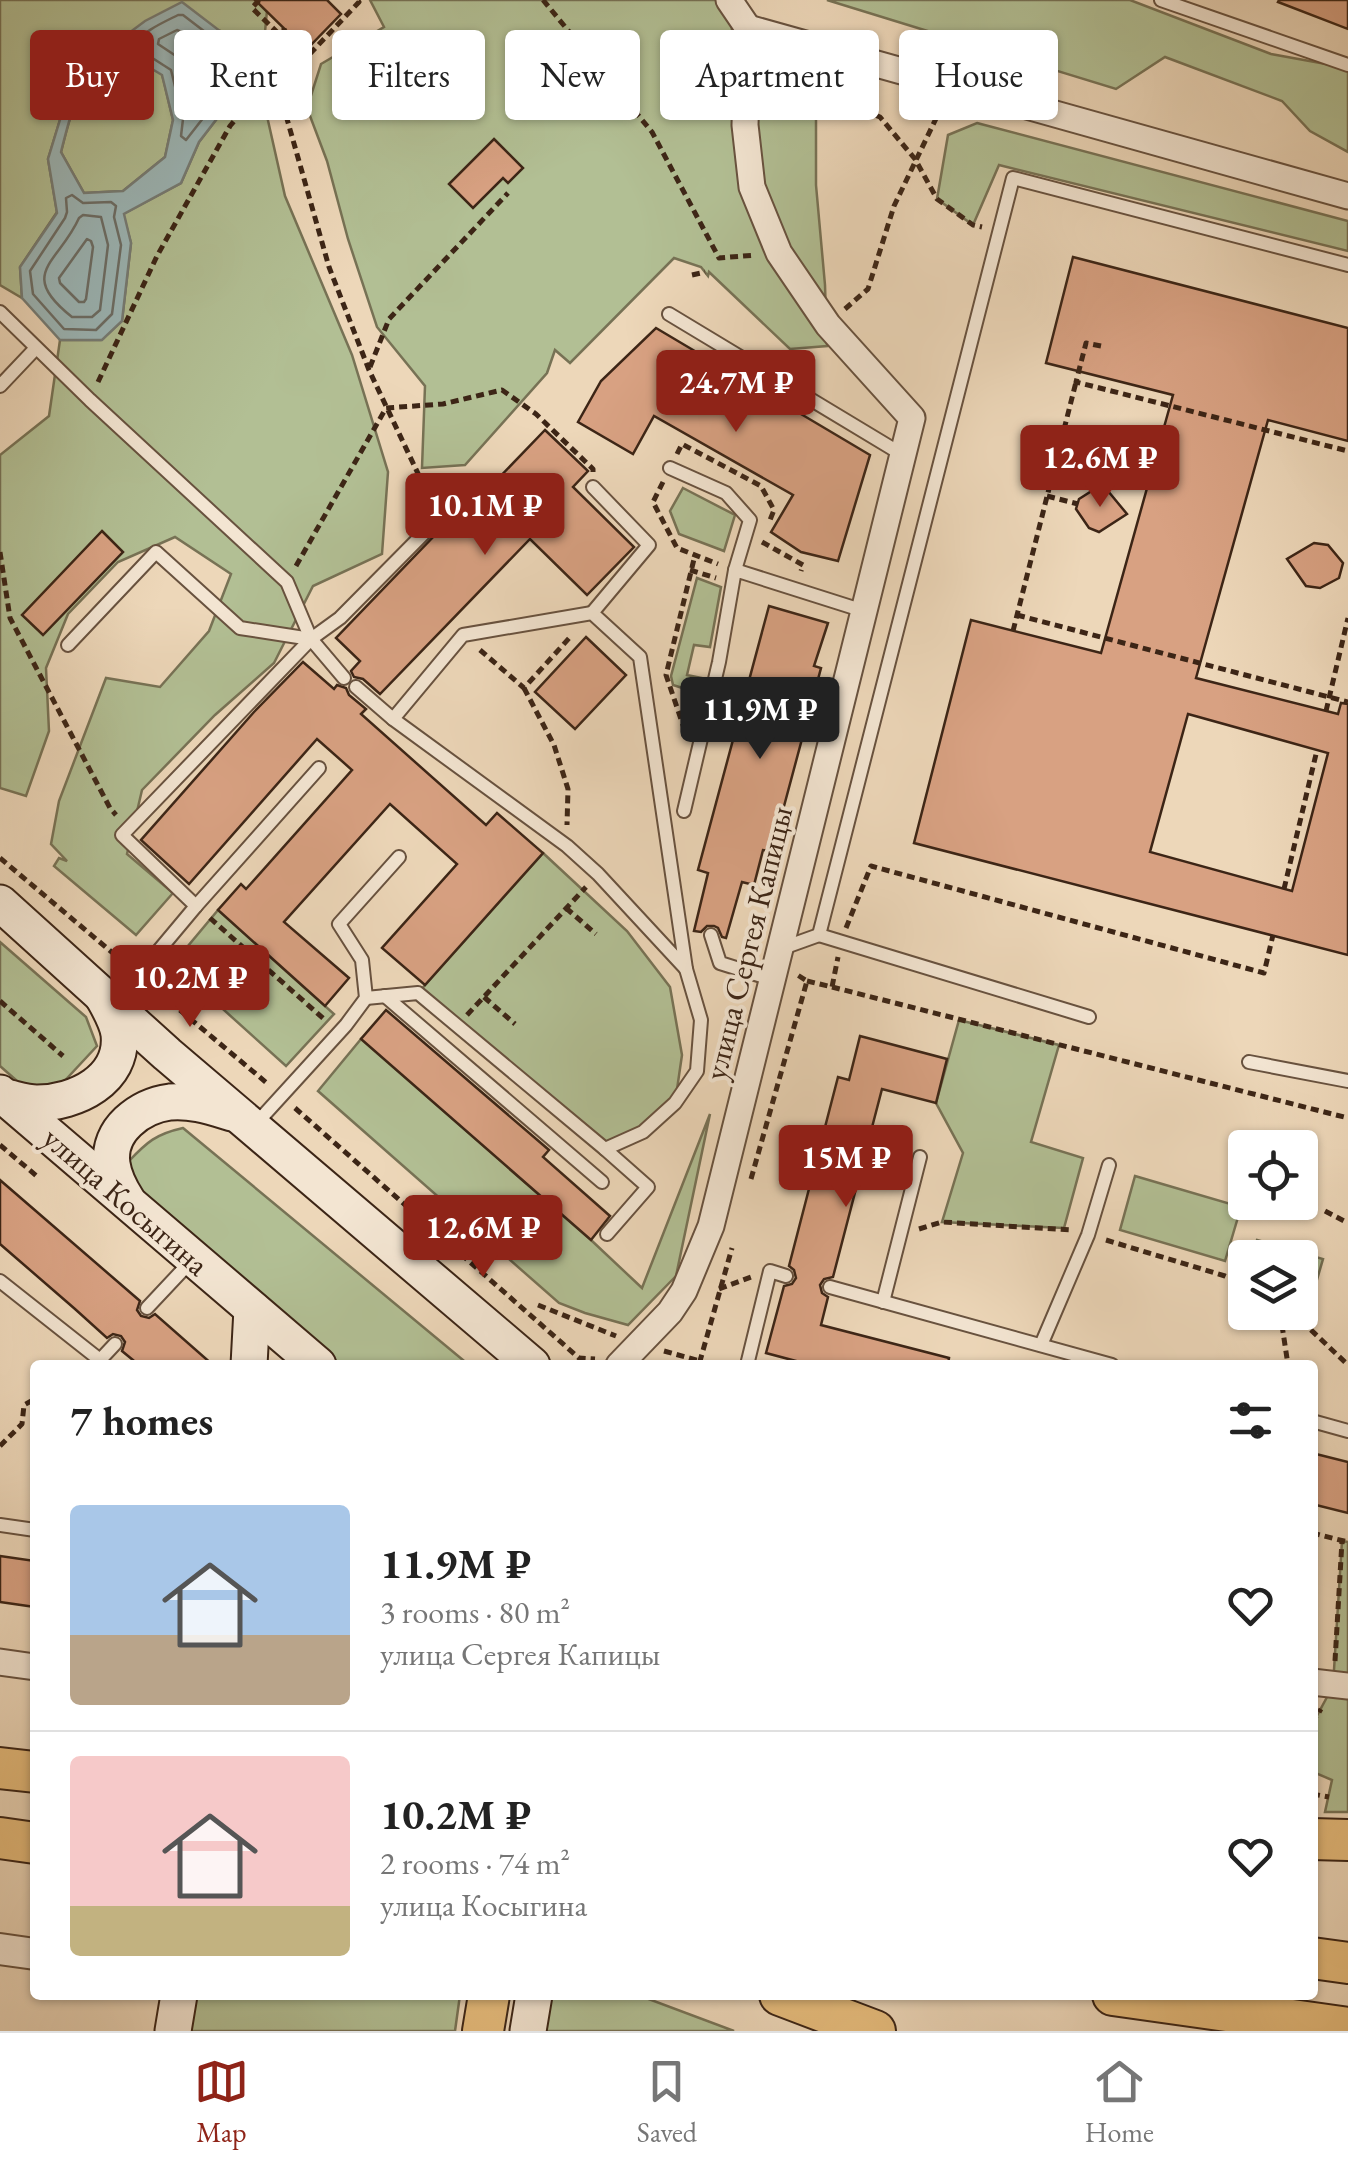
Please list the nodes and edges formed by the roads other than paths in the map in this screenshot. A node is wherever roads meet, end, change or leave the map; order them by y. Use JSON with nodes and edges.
{"nodes":[{"id":1,"x":730,"y":0,"type":"edge"},
{"id":2,"x":1162,"y":0,"type":"edge"},
{"id":3,"x":748,"y":28,"type":"junction"},
{"id":4,"x":1348,"y":65,"type":"edge"},
{"id":5,"x":1348,"y":196,"type":"edge"},
{"id":6,"x":1348,"y":265,"type":"edge"},
{"id":7,"x":0,"y":312,"type":"edge"},
{"id":8,"x":669,"y":314,"type":"dead end"},
{"id":9,"x":36,"y":348,"type":"junction"},
{"id":10,"x":0,"y":386,"type":"edge"},
{"id":11,"x":902,"y":455,"type":"junction"},
{"id":12,"x":670,"y":468,"type":"road end"},
{"id":13,"x":594,"y":487,"type":"road end"},
{"id":14,"x":439,"y":518,"type":"road end"},
{"id":15,"x":733,"y":576,"type":"junction"},
{"id":16,"x":864,"y":611,"type":"junction"},
{"id":17,"x":592,"y":613,"type":"junction"},
{"id":18,"x":311,"y":639,"type":"junction"},
{"id":19,"x":68,"y":645,"type":"dead end"},
{"id":20,"x":393,"y":720,"type":"junction"},
{"id":21,"x":319,"y":768,"type":"dead end"},
{"id":22,"x":684,"y":811,"type":"dead end"},
{"id":23,"x":399,"y":857,"type":"dead end"},
{"id":24,"x":0,"y":903,"type":"edge"},
{"id":25,"x":196,"y":906,"type":"junction"},
{"id":26,"x":711,"y":935,"type":"dead end"},
{"id":27,"x":818,"y":935,"type":"junction"},
{"id":28,"x":780,"y":949,"type":"junction"},
{"id":29,"x":686,"y":969,"type":"junction"},
{"id":30,"x":771,"y":979,"type":"junction"},
{"id":31,"x":385,"y":996,"type":"junction"},
{"id":32,"x":366,"y":998,"type":"junction"},
{"id":33,"x":108,"y":999,"type":"junction"},
{"id":34,"x":1089,"y":1017,"type":"dead end"},
{"id":35,"x":1249,"y":1062,"type":"dead end"},
{"id":36,"x":1348,"y":1081,"type":"edge"},
{"id":37,"x":3,"y":1095,"type":"edge"},
{"id":38,"x":245,"y":1121,"type":"junction"},
{"id":39,"x":605,"y":1149,"type":"junction"},
{"id":40,"x":920,"y":1157,"type":"dead end"},
{"id":41,"x":1109,"y":1165,"type":"dead end"},
{"id":42,"x":602,"y":1182,"type":"dead end"},
{"id":43,"x":130,"y":1206,"type":"junction"},
{"id":44,"x":607,"y":1234,"type":"dead end"},
{"id":45,"x":193,"y":1259,"type":"junction"},
{"id":46,"x":786,"y":1276,"type":"dead end"},
{"id":47,"x":0,"y":1281,"type":"edge"},
{"id":48,"x":830,"y":1287,"type":"dead end"},
{"id":49,"x":884,"y":1302,"type":"junction"},
{"id":50,"x":148,"y":1308,"type":"dead end"},
{"id":51,"x":252,"y":1308,"type":"junction"},
{"id":52,"x":115,"y":1344,"type":"dead end"},
{"id":53,"x":1041,"y":1346,"type":"junction"},
{"id":54,"x":97,"y":1360,"type":"edge"},
{"id":55,"x":103,"y":1360,"type":"edge"},
{"id":56,"x":249,"y":1360,"type":"edge"},
{"id":57,"x":312,"y":1360,"type":"edge"},
{"id":58,"x":526,"y":1360,"type":"edge"},
{"id":59,"x":613,"y":1360,"type":"edge"},
{"id":60,"x":748,"y":1360,"type":"edge"},
{"id":61,"x":1093,"y":1360,"type":"edge"},
{"id":62,"x":1318,"y":1422,"type":"edge"},
{"id":63,"x":1348,"y":1430,"type":"edge"},
{"id":64,"x":0,"y":1526,"type":"edge"},
{"id":65,"x":30,"y":1529,"type":"edge"},
{"id":66,"x":0,"y":1662,"type":"edge"},
{"id":67,"x":30,"y":1666,"type":"edge"},
{"id":68,"x":0,"y":1768,"type":"edge"},
{"id":69,"x":30,"y":1771,"type":"edge"},
{"id":70,"x":1348,"y":1837,"type":"edge"},
{"id":71,"x":0,"y":1838,"type":"edge"},
{"id":72,"x":1318,"y":1838,"type":"edge"},
{"id":73,"x":30,"y":1842,"type":"edge"},
{"id":74,"x":0,"y":1949,"type":"edge"},
{"id":75,"x":30,"y":1953,"type":"edge"},
{"id":76,"x":1318,"y":1959,"type":"edge"},
{"id":77,"x":1348,"y":1963,"type":"edge"},
{"id":78,"x":178,"y":2000,"type":"edge"},
{"id":79,"x":488,"y":2000,"type":"edge"},
{"id":80,"x":533,"y":2000,"type":"edge"},
{"id":81,"x":792,"y":2000,"type":"edge"},
{"id":82,"x":1149,"y":2000,"type":"edge"},
{"id":83,"x":1348,"y":2028,"type":"edge"},
{"id":84,"x":174,"y":2031,"type":"edge"},
{"id":85,"x":483,"y":2031,"type":"edge"},
{"id":86,"x":528,"y":2031,"type":"edge"},
{"id":87,"x":875,"y":2031,"type":"edge"}],
"edges":[{"from":1,"to":3,"type":"street"},
{"from":2,"to":4,"type":"lane"},
{"from":3,"to":5,"type":"street"},
{"from":3,"to":11,"type":"street","name":"улица Сергея Капицы"},
{"from":6,"to":27,"type":"lane"},
{"from":7,"to":9,"type":"lane"},
{"from":8,"to":11,"type":"lane"},
{"from":9,"to":10,"type":"lane"},
{"from":9,"to":18,"type":"lane"},
{"from":11,"to":16,"type":"street","name":"улица Сергея Капицы"},
{"from":12,"to":15,"type":"lane"},
{"from":13,"to":17,"type":"lane"},
{"from":14,"to":18,"type":"lane"},
{"from":15,"to":16,"type":"lane"},
{"from":15,"to":22,"type":"lane"},
{"from":16,"to":28,"type":"street","name":"улица Сергея Капицы"},
{"from":17,"to":20,"type":"lane"},
{"from":17,"to":29,"type":"lane"},
{"from":18,"to":19,"type":"lane"},
{"from":18,"to":20,"type":"lane"},
{"from":18,"to":25,"type":"lane"},
{"from":20,"to":29,"type":"lane"},
{"from":21,"to":25,"type":"lane"},
{"from":23,"to":32,"type":"lane"},
{"from":24,"to":33,"type":"main road"},
{"from":25,"to":33,"type":"lane"},
{"from":26,"to":30,"type":"lane"},
{"from":27,"to":28,"type":"lane"},
{"from":27,"to":34,"type":"lane"},
{"from":28,"to":30,"type":"street","name":"улица Сергея Капицы"},
{"from":29,"to":39,"type":"lane"},
{"from":30,"to":59,"type":"street","name":"улица Сергея Капицы"},
{"from":31,"to":32,"type":"lane"},
{"from":31,"to":39,"type":"lane"},
{"from":31,"to":42,"type":"lane"},
{"from":32,"to":38,"type":"lane"},
{"from":33,"to":37,"type":"main road"},
{"from":33,"to":38,"type":"main road"},
{"from":35,"to":36,"type":"lane"},
{"from":37,"to":43,"type":"main road","name":"улица Косыгина"},
{"from":38,"to":43,"type":"main road"},
{"from":38,"to":58,"type":"main road"},
{"from":39,"to":44,"type":"lane"},
{"from":40,"to":49,"type":"lane"},
{"from":41,"to":53,"type":"lane"},
{"from":43,"to":45,"type":"main road","name":"улица Косыгина"},
{"from":45,"to":50,"type":"lane"},
{"from":45,"to":51,"type":"main road","name":"улица Косыгина"},
{"from":46,"to":60,"type":"lane"},
{"from":47,"to":54,"type":"lane"},
{"from":48,"to":49,"type":"lane"},
{"from":49,"to":53,"type":"lane"},
{"from":51,"to":56,"type":"main road"},
{"from":51,"to":57,"type":"main road","name":"улица Косыгина"},
{"from":52,"to":55,"type":"lane"},
{"from":53,"to":61,"type":"lane"},
{"from":62,"to":63,"type":"lane"},
{"from":64,"to":65,"type":"lane"},
{"from":66,"to":67,"type":"street"},
{"from":68,"to":69,"type":"main road"},
{"from":70,"to":72,"type":"main road"},
{"from":71,"to":73,"type":"main road"},
{"from":74,"to":75,"type":"street"},
{"from":76,"to":77,"type":"main road"},
{"from":78,"to":84,"type":"main road"},
{"from":79,"to":85,"type":"main road"},
{"from":80,"to":86,"type":"main road"},
{"from":81,"to":87,"type":"main road"},
{"from":82,"to":83,"type":"main road"}]}
